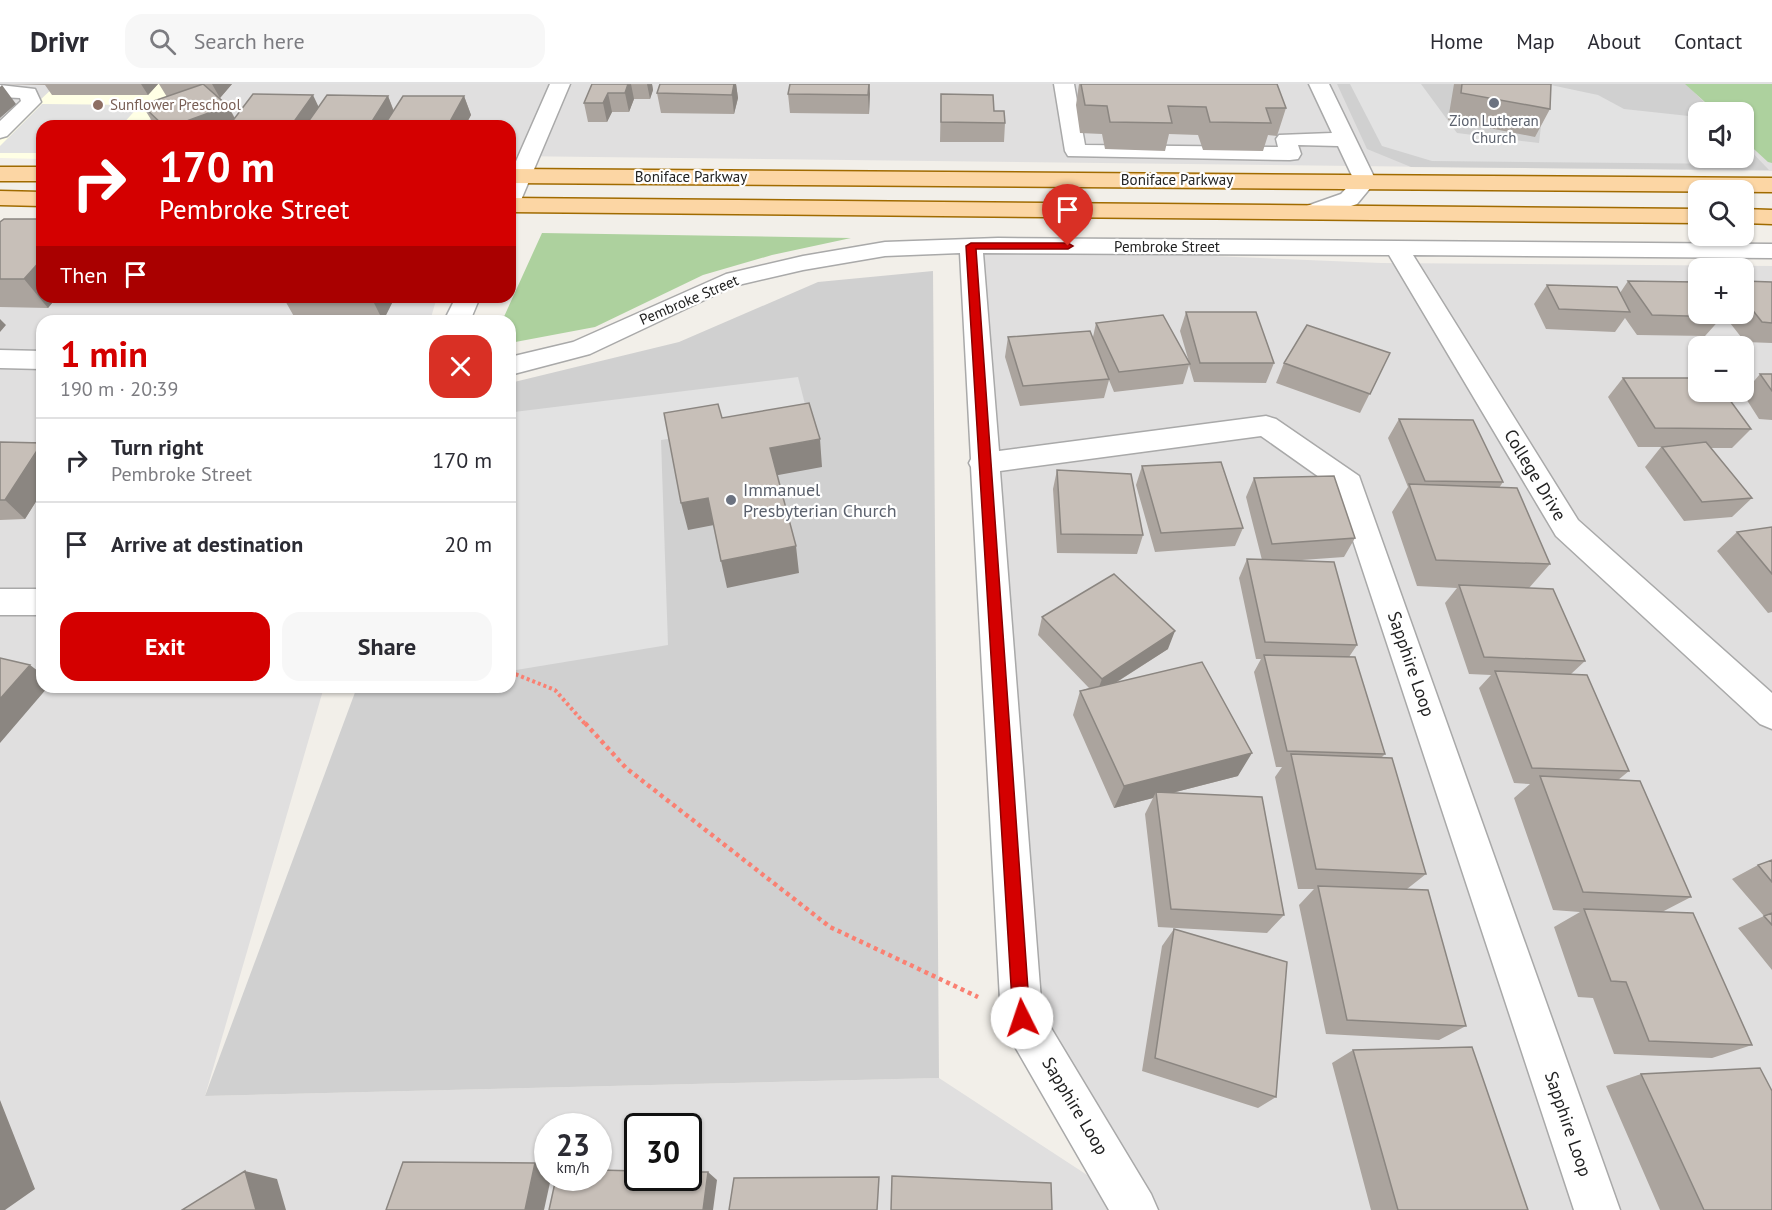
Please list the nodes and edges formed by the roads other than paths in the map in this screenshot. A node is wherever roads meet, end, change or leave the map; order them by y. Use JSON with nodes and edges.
{"nodes":[{"id":1,"x":560,"y":84,"type":"edge"},
{"id":2,"x":1065,"y":84,"type":"edge"},
{"id":3,"x":1319,"y":84,"type":"edge"},
{"id":4,"x":0,"y":92,"type":"edge"},
{"id":5,"x":0,"y":132,"type":"edge"},
{"id":6,"x":1345,"y":140,"type":"junction"},
{"id":7,"x":0,"y":174,"type":"edge"},
{"id":8,"x":36,"y":174,"type":"edge"},
{"id":9,"x":516,"y":174,"type":"edge"},
{"id":10,"x":516,"y":176,"type":"edge"},
{"id":11,"x":1365,"y":181,"type":"junction"},
{"id":12,"x":1772,"y":185,"type":"edge"},
{"id":13,"x":0,"y":198,"type":"edge"},
{"id":14,"x":36,"y":199,"type":"edge"},
{"id":15,"x":516,"y":205,"type":"edge"},
{"id":16,"x":1312,"y":212,"type":"junction"},
{"id":17,"x":1688,"y":216,"type":"edge"},
{"id":18,"x":1754,"y":216,"type":"edge"},
{"id":19,"x":1772,"y":217,"type":"edge"},
{"id":20,"x":971,"y":246,"type":"junction"},
{"id":21,"x":1397,"y":248,"type":"junction"},
{"id":22,"x":1772,"y":251,"type":"edge"},
{"id":23,"x":0,"y":359,"type":"edge"},
{"id":24,"x":36,"y":360,"type":"edge"},
{"id":25,"x":516,"y":364,"type":"edge"},
{"id":26,"x":983,"y":462,"type":"junction"},
{"id":27,"x":0,"y":602,"type":"edge"},
{"id":28,"x":36,"y":602,"type":"edge"},
{"id":29,"x":1772,"y":714,"type":"edge"},
{"id":30,"x":1135,"y":1210,"type":"edge"},
{"id":31,"x":1597,"y":1210,"type":"edge"}],
"edges":[{"from":1,"to":9,"type":"street"},
{"from":2,"to":6,"type":"street"},
{"from":3,"to":6,"type":"street"},
{"from":4,"to":5,"type":"street"},
{"from":6,"to":11,"type":"street"},
{"from":7,"to":8,"type":"main road"},
{"from":10,"to":11,"type":"main road","name":"Boniface Parkway"},
{"from":11,"to":12,"type":"main road","name":"Boniface Parkway"},
{"from":11,"to":16,"type":"street"},
{"from":13,"to":14,"type":"main road"},
{"from":15,"to":16,"type":"main road","name":"Boniface Parkway"},
{"from":16,"to":17,"type":"main road","name":"Boniface Parkway"},
{"from":18,"to":19,"type":"main road"},
{"from":20,"to":21,"type":"street","name":"Pembroke Street"},
{"from":20,"to":25,"type":"street","name":"Pembroke Street"},
{"from":20,"to":26,"type":"street","name":"Sapphire Loop"},
{"from":21,"to":22,"type":"street","name":"Pembroke Street"},
{"from":21,"to":29,"type":"street","name":"College Drive"},
{"from":23,"to":24,"type":"street"},
{"from":26,"to":30,"type":"street","name":"Sapphire Loop"},
{"from":26,"to":31,"type":"street","name":"Sapphire Loop"},
{"from":27,"to":28,"type":"street"}]}
